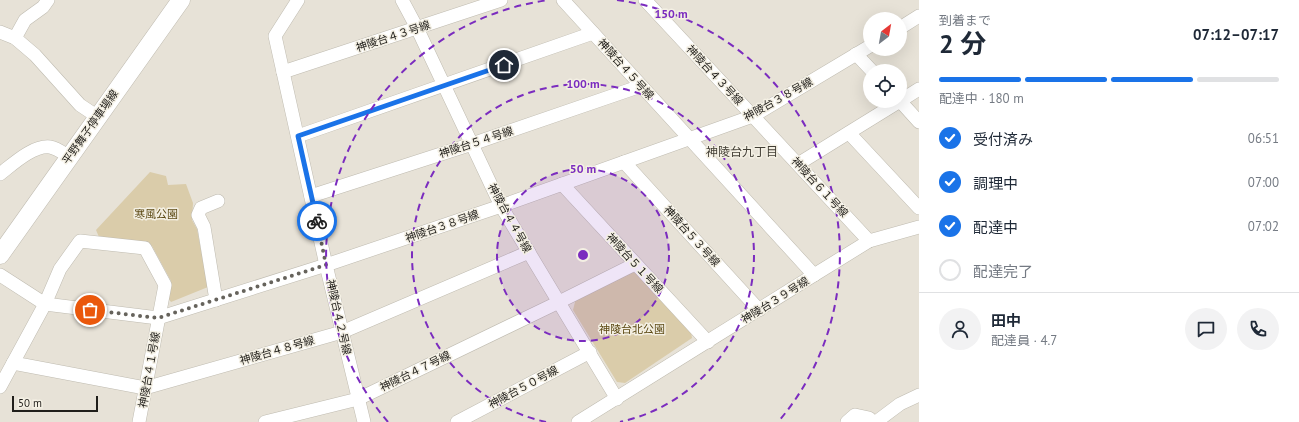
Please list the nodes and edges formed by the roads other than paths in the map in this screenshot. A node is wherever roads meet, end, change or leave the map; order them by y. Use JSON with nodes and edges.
{"nodes":[{"id":1,"x":48,"y":0,"type":"edge"},
{"id":2,"x":169,"y":0,"type":"edge"},
{"id":3,"x":181,"y":0,"type":"edge"},
{"id":4,"x":298,"y":0,"type":"edge"},
{"id":5,"x":402,"y":0,"type":"edge"},
{"id":6,"x":501,"y":0,"type":"edge"},
{"id":7,"x":563,"y":0,"type":"edge"},
{"id":8,"x":644,"y":0,"type":"edge"},
{"id":9,"x":483,"y":3,"type":"edge"},
{"id":10,"x":919,"y":16,"type":"edge"},
{"id":11,"x":907,"y":24,"type":"edge"},
{"id":12,"x":417,"y":28,"type":"junction"},
{"id":13,"x":0,"y":32,"type":"edge"},
{"id":14,"x":593,"y":33,"type":"junction"},
{"id":15,"x":15,"y":38,"type":"junction"},
{"id":16,"x":863,"y":50,"type":"edge"},
{"id":17,"x":856,"y":54,"type":"junction"},
{"id":18,"x":865,"y":64,"type":"edge"},
{"id":19,"x":283,"y":72,"type":"junction"},
{"id":20,"x":444,"y":86,"type":"junction"},
{"id":21,"x":641,"y":86,"type":"junction"},
{"id":22,"x":919,"y":89,"type":"edge"},
{"id":23,"x":907,"y":97,"type":"edge"},
{"id":24,"x":889,"y":108,"type":"edge"},
{"id":25,"x":906,"y":108,"type":"edge"},
{"id":26,"x":93,"y":114,"type":"junction"},
{"id":27,"x":753,"y":116,"type":"junction"},
{"id":28,"x":919,"y":122,"type":"edge"},
{"id":29,"x":848,"y":133,"type":"junction"},
{"id":30,"x":298,"y":136,"type":"junction"},
{"id":31,"x":689,"y":139,"type":"junction"},
{"id":32,"x":472,"y":144,"type":"junction"},
{"id":33,"x":64,"y":154,"type":"junction"},
{"id":34,"x":624,"y":162,"type":"junction"},
{"id":35,"x":798,"y":164,"type":"junction"},
{"id":36,"x":0,"y":174,"type":"edge"},
{"id":37,"x":562,"y":184,"type":"junction"},
{"id":38,"x":311,"y":196,"type":"junction"},
{"id":39,"x":218,"y":200,"type":"dead end"},
{"id":40,"x":501,"y":206,"type":"junction"},
{"id":41,"x":919,"y":208,"type":"edge"},
{"id":42,"x":919,"y":227,"type":"edge"},
{"id":43,"x":0,"y":234,"type":"edge"},
{"id":44,"x":870,"y":241,"type":"junction"},
{"id":45,"x":529,"y":252,"type":"junction"},
{"id":46,"x":0,"y":254,"type":"edge"},
{"id":47,"x":635,"y":264,"type":"junction"},
{"id":48,"x":326,"y":265,"type":"junction"},
{"id":49,"x":0,"y":275,"type":"edge"},
{"id":50,"x":814,"y":275,"type":"junction"},
{"id":51,"x":216,"y":300,"type":"junction"},
{"id":52,"x":559,"y":302,"type":"junction"},
{"id":53,"x":45,"y":304,"type":"junction"},
{"id":54,"x":759,"y":310,"type":"junction"},
{"id":55,"x":158,"y":318,"type":"junction"},
{"id":56,"x":342,"y":332,"type":"junction"},
{"id":57,"x":708,"y":342,"type":"junction"},
{"id":58,"x":590,"y":352,"type":"junction"},
{"id":59,"x":13,"y":363,"type":"junction"},
{"id":60,"x":0,"y":387,"type":"edge"},
{"id":61,"x":145,"y":388,"type":"junction"},
{"id":62,"x":919,"y":395,"type":"edge"},
{"id":63,"x":358,"y":398,"type":"junction"},
{"id":64,"x":617,"y":399,"type":"junction"},
{"id":65,"x":139,"y":422,"type":"edge"},
{"id":66,"x":265,"y":422,"type":"edge"},
{"id":67,"x":364,"y":422,"type":"edge"},
{"id":68,"x":457,"y":422,"type":"edge"},
{"id":69,"x":578,"y":422,"type":"edge"},
{"id":70,"x":847,"y":422,"type":"edge"},
{"id":71,"x":873,"y":422,"type":"edge"},
{"id":72,"x":876,"y":422,"type":"edge"}],
"edges":[{"from":1,"to":15,"type":"street"},
{"from":2,"to":26,"type":"main road","name":"平野舞子停車場線"},
{"from":3,"to":26,"type":"main road","name":"平野舞子停車場線"},
{"from":4,"to":19,"type":"street","name":"神陵台４２号線"},
{"from":5,"to":12,"type":"street","name":"神陵台４４号線"},
{"from":6,"to":9,"type":"street","name":"神陵台４３号線"},
{"from":7,"to":14,"type":"street","name":"神陵台４５号線"},
{"from":8,"to":27,"type":"street","name":"神陵台４３号線"},
{"from":9,"to":12,"type":"street","name":"神陵台４３号線"},
{"from":10,"to":11,"type":"street"},
{"from":12,"to":19,"type":"street","name":"神陵台４３号線"},
{"from":12,"to":20,"type":"street","name":"神陵台４４号線"},
{"from":13,"to":15,"type":"street"},
{"from":14,"to":20,"type":"street"},
{"from":14,"to":21,"type":"street","name":"神陵台４５号線"},
{"from":15,"to":26,"type":"street"},
{"from":16,"to":17,"type":"street","name":"神陵台３８号線"},
{"from":17,"to":18,"type":"street"},
{"from":17,"to":27,"type":"street","name":"神陵台３８号線"},
{"from":19,"to":30,"type":"street","name":"神陵台４２号線"},
{"from":20,"to":30,"type":"street"},
{"from":20,"to":32,"type":"street","name":"神陵台４４号線"},
{"from":21,"to":31,"type":"street","name":"神陵台４５号線"},
{"from":21,"to":32,"type":"street","name":"神陵台５４号線"},
{"from":22,"to":23,"type":"street"},
{"from":24,"to":29,"type":"street"},
{"from":25,"to":28,"type":"street"},
{"from":26,"to":33,"type":"main road","name":"平野舞子停車場線"},
{"from":27,"to":31,"type":"street","name":"神陵台３８号線"},
{"from":27,"to":35,"type":"street","name":"神陵台６１号線"},
{"from":29,"to":35,"type":"street"},
{"from":29,"to":41,"type":"street"},
{"from":30,"to":38,"type":"street","name":"神陵台４２号線"},
{"from":31,"to":34,"type":"street","name":"神陵台３８号線"},
{"from":31,"to":50,"type":"street","name":"神陵台３９号線"},
{"from":32,"to":38,"type":"street","name":"神陵台５４号線"},
{"from":32,"to":40,"type":"street","name":"神陵台４４号線"},
{"from":33,"to":36,"type":"street"},
{"from":33,"to":43,"type":"main road","name":"平野舞子停車場線"},
{"from":33,"to":46,"type":"main road","name":"平野舞子停車場線"},
{"from":34,"to":37,"type":"street","name":"神陵台３８号線"},
{"from":34,"to":54,"type":"street","name":"神陵台５３号線"},
{"from":35,"to":44,"type":"street","name":"神陵台６１号線"},
{"from":37,"to":40,"type":"street","name":"神陵台３８号線"},
{"from":37,"to":47,"type":"street","name":"神陵台５１号線"},
{"from":38,"to":48,"type":"street","name":"神陵台４２号線"},
{"from":39,"to":51,"type":"street"},
{"from":40,"to":45,"type":"street","name":"神陵台４４号線"},
{"from":40,"to":48,"type":"street","name":"神陵台３８号線"},
{"from":42,"to":44,"type":"street"},
{"from":44,"to":50,"type":"street"},
{"from":45,"to":52,"type":"street","name":"神陵台４４号線"},
{"from":45,"to":56,"type":"street","name":"神陵台４８号線"},
{"from":47,"to":52,"type":"street","name":"神陵台４７号線"},
{"from":47,"to":57,"type":"street","name":"神陵台５１号線"},
{"from":48,"to":51,"type":"street","name":"神陵台３８号線"},
{"from":48,"to":56,"type":"street","name":"神陵台４２号線"},
{"from":49,"to":53,"type":"street","name":"神陵台３８号線"},
{"from":50,"to":54,"type":"street","name":"神陵台３９号線"},
{"from":51,"to":55,"type":"street","name":"神陵台３８号線"},
{"from":52,"to":58,"type":"street","name":"神陵台４４号線"},
{"from":52,"to":63,"type":"street","name":"神陵台４７号線"},
{"from":53,"to":55,"type":"street","name":"神陵台３８号線"},
{"from":53,"to":55,"type":"street","name":"神陵台４１号線"},
{"from":53,"to":59,"type":"street"},
{"from":54,"to":57,"type":"street","name":"神陵台３９号線"},
{"from":55,"to":61,"type":"street","name":"神陵台４１号線"},
{"from":56,"to":61,"type":"street","name":"神陵台４８号線"},
{"from":56,"to":63,"type":"street","name":"神陵台４２号線"},
{"from":57,"to":64,"type":"street","name":"神陵台３９号線"},
{"from":58,"to":64,"type":"street","name":"神陵台４４号線"},
{"from":58,"to":68,"type":"street","name":"神陵台５０号線"},
{"from":59,"to":60,"type":"street"},
{"from":59,"to":61,"type":"street","name":"神陵台４８号線"},
{"from":61,"to":65,"type":"street","name":"神陵台４１号線"},
{"from":62,"to":72,"type":"street"},
{"from":63,"to":66,"type":"street","name":"神陵台４７号線"},
{"from":63,"to":67,"type":"street","name":"神陵台４２号線"},
{"from":64,"to":69,"type":"street","name":"神陵台３９号線"},
{"from":70,"to":71,"type":"street"}]}
